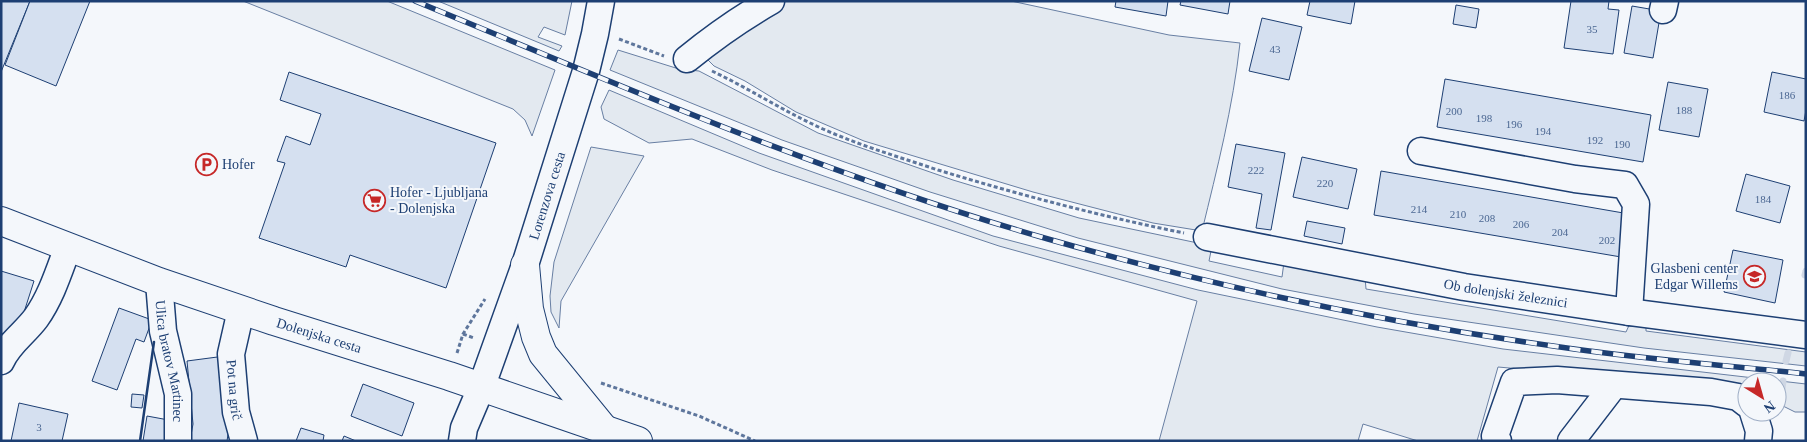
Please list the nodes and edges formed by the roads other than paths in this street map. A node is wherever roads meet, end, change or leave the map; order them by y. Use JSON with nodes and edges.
{"nodes":[{"id":1,"x":601,"y":1,"type":"edge"},
{"id":2,"x":771,"y":1,"type":"edge"},
{"id":3,"x":687,"y":59,"type":"road end"},
{"id":4,"x":1421,"y":151,"type":"dead end"},
{"id":5,"x":1,"y":222,"type":"edge"},
{"id":6,"x":1207,"y":237,"type":"road end"},
{"id":7,"x":68,"y":247,"type":"junction"},
{"id":8,"x":525,"y":265,"type":"junction"},
{"id":9,"x":159,"y":282,"type":"junction"},
{"id":10,"x":241,"y":310,"type":"junction"},
{"id":11,"x":1629,"y":312,"type":"junction"},
{"id":12,"x":1806,"y":335,"type":"edge"},
{"id":13,"x":1,"y":361,"type":"edge"},
{"id":14,"x":1614,"y":385,"type":"junction"},
{"id":15,"x":481,"y":388,"type":"junction"},
{"id":16,"x":1737,"y":396,"type":"edge"},
{"id":17,"x":1756,"y":422,"type":"edge"},
{"id":18,"x":606,"y":430,"type":"junction"},
{"id":19,"x":178,"y":441,"type":"edge"},
{"id":20,"x":244,"y":441,"type":"edge"},
{"id":21,"x":462,"y":441,"type":"edge"},
{"id":22,"x":638,"y":441,"type":"edge"},
{"id":23,"x":1498,"y":441,"type":"edge"},
{"id":24,"x":1571,"y":441,"type":"edge"},
{"id":25,"x":1758,"y":441,"type":"edge"}],
"edges":[{"from":1,"to":8,"type":"street","name":"Lorenzova cesta"},
{"from":2,"to":3,"type":"street"},
{"from":4,"to":11,"type":"street"},
{"from":5,"to":7,"type":"main road","name":"Dolenjska cesta"},
{"from":6,"to":11,"type":"street","name":"Ob dolenjski železnici"},
{"from":7,"to":9,"type":"main road","name":"Dolenjska cesta"},
{"from":7,"to":13,"type":"street"},
{"from":8,"to":15,"type":"street","name":"Lorenzova cesta"},
{"from":8,"to":18,"type":"main road"},
{"from":9,"to":10,"type":"main road","name":"Dolenjska cesta"},
{"from":9,"to":19,"type":"street","name":"Ulica bratov Martinec"},
{"from":10,"to":15,"type":"main road","name":"Dolenjska cesta"},
{"from":10,"to":20,"type":"street","name":"Pot na grič"},
{"from":11,"to":12,"type":"street","name":"Ob dolenjski železnici"},
{"from":14,"to":16,"type":"street"},
{"from":14,"to":23,"type":"street"},
{"from":14,"to":24,"type":"street"},
{"from":15,"to":18,"type":"main road","name":"Dolenjska cesta"},
{"from":15,"to":21,"type":"street","name":"Lorenzova cesta"},
{"from":17,"to":25,"type":"street"},
{"from":18,"to":22,"type":"main road","name":"Dolenjska cesta"}]}
